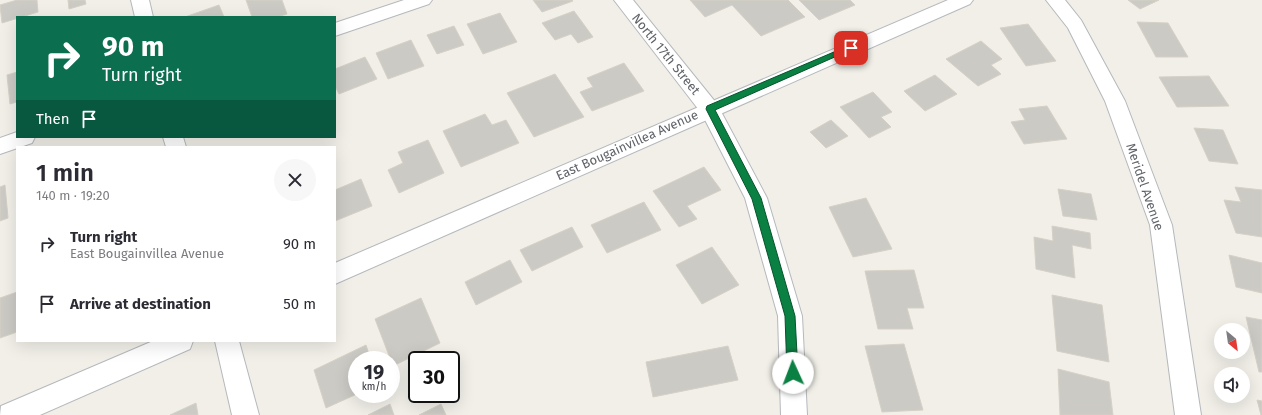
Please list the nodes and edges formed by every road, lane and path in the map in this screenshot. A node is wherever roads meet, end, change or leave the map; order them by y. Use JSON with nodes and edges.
{"nodes":[{"id":1,"x":140,"y":0,"type":"edge"},
{"id":2,"x":423,"y":0,"type":"edge"},
{"id":3,"x":623,"y":0,"type":"edge"},
{"id":4,"x":964,"y":0,"type":"edge"},
{"id":5,"x":1055,"y":0,"type":"edge"},
{"id":6,"x":144,"y":16,"type":"edge"},
{"id":7,"x":336,"y":30,"type":"edge"},
{"id":8,"x":710,"y":109,"type":"junction"},
{"id":9,"x":22,"y":138,"type":"edge"},
{"id":10,"x":0,"y":146,"type":"edge"},
{"id":11,"x":336,"y":274,"type":"edge"},
{"id":12,"x":179,"y":342,"type":"edge"},
{"id":13,"x":227,"y":342,"type":"edge"},
{"id":14,"x":10,"y":415,"type":"edge"},
{"id":15,"x":246,"y":415,"type":"edge"},
{"id":16,"x":794,"y":415,"type":"edge"},
{"id":17,"x":1188,"y":415,"type":"edge"}],
"edges":[{"from":1,"to":6,"type":"street"},
{"from":2,"to":7,"type":"street"},
{"from":3,"to":8,"type":"street","name":"North 17th Street"},
{"from":4,"to":8,"type":"street","name":"East Bougainvillea Avenue"},
{"from":5,"to":17,"type":"street","name":"Meridel Avenue"},
{"from":8,"to":11,"type":"street","name":"East Bougainvillea Avenue"},
{"from":8,"to":16,"type":"street","name":"North 17th Street"},
{"from":9,"to":10,"type":"street"},
{"from":12,"to":14,"type":"street"},
{"from":13,"to":15,"type":"street"}]}
